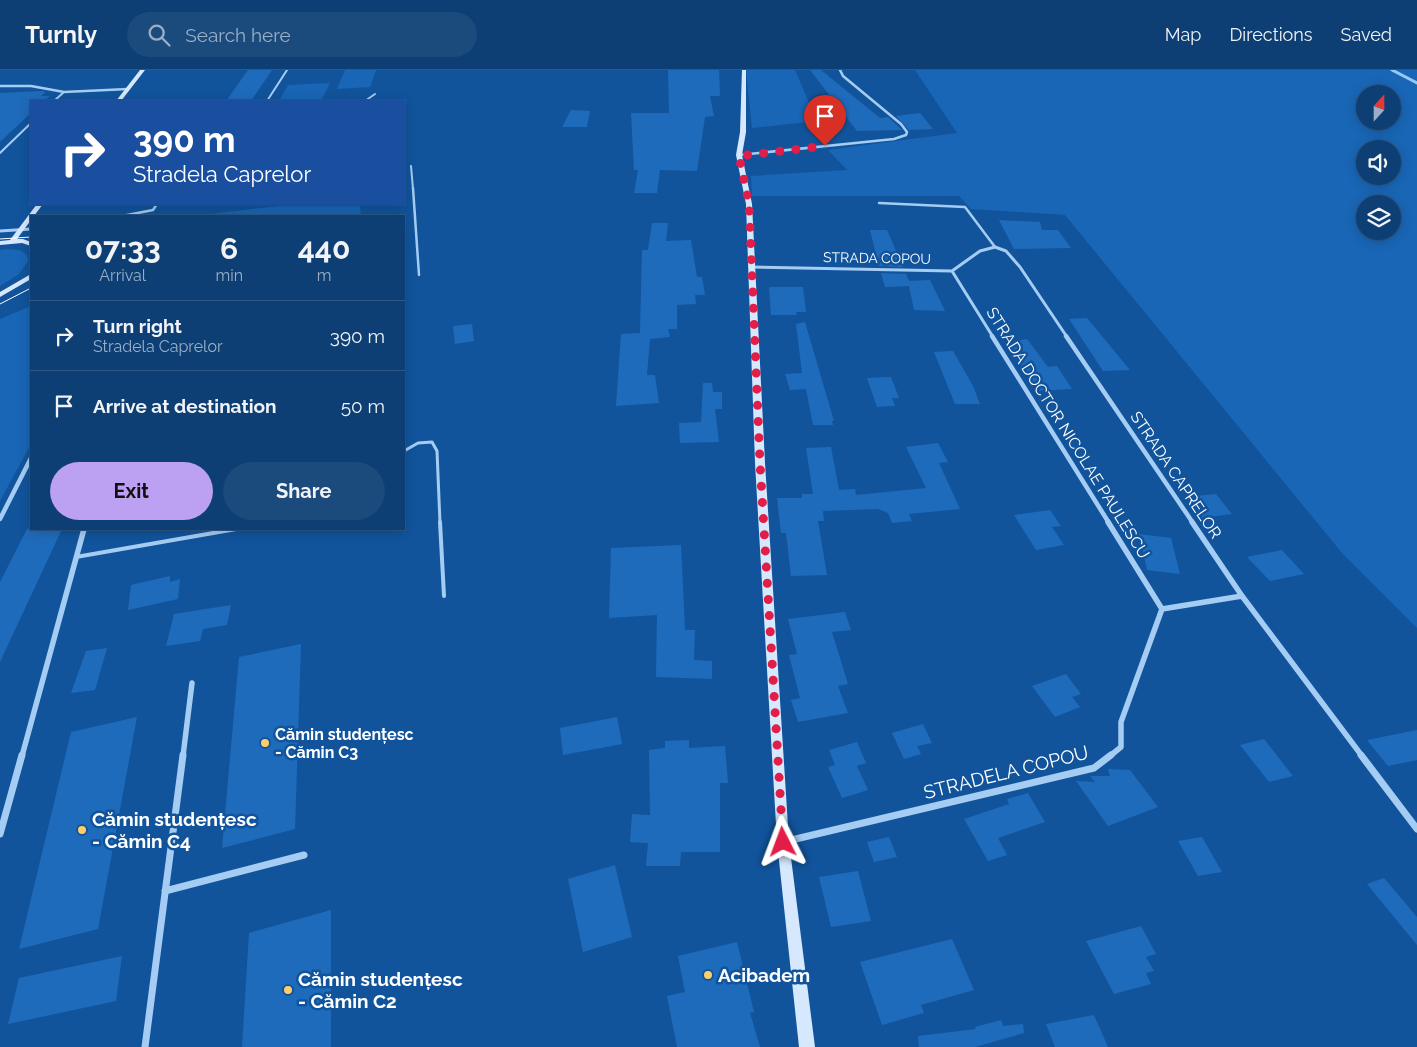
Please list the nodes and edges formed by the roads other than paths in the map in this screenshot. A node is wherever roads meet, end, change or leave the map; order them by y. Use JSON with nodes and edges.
{"nodes":[{"id":1,"x":143,"y":70,"type":"edge"},
{"id":2,"x":287,"y":70,"type":"edge"},
{"id":3,"x":744,"y":70,"type":"edge"},
{"id":4,"x":840,"y":70,"type":"edge"},
{"id":5,"x":0,"y":86,"type":"edge"},
{"id":6,"x":128,"y":89,"type":"junction"},
{"id":7,"x":64,"y":92,"type":"junction"},
{"id":8,"x":375,"y":94,"type":"dead end"},
{"id":9,"x":55,"y":100,"type":"edge"},
{"id":10,"x":119,"y":100,"type":"edge"},
{"id":11,"x":268,"y":100,"type":"edge"},
{"id":12,"x":366,"y":100,"type":"edge"},
{"id":13,"x":30,"y":124,"type":"edge"},
{"id":14,"x":0,"y":153,"type":"edge"},
{"id":15,"x":739,"y":156,"type":"junction"},
{"id":16,"x":411,"y":166,"type":"dead end"},
{"id":17,"x":879,"y":203,"type":"dead end"},
{"id":18,"x":156,"y":205,"type":"edge"},
{"id":19,"x":127,"y":215,"type":"edge"},
{"id":20,"x":30,"y":218,"type":"edge"},
{"id":21,"x":30,"y":229,"type":"edge"},
{"id":22,"x":21,"y":230,"type":"junction"},
{"id":23,"x":0,"y":231,"type":"edge"},
{"id":24,"x":13,"y":241,"type":"junction"},
{"id":25,"x":0,"y":243,"type":"edge"},
{"id":26,"x":30,"y":244,"type":"edge"},
{"id":27,"x":996,"y":247,"type":"junction"},
{"id":28,"x":750,"y":267,"type":"junction"},
{"id":29,"x":952,"y":271,"type":"junction"},
{"id":30,"x":419,"y":275,"type":"dead end"},
{"id":31,"x":30,"y":277,"type":"edge"},
{"id":32,"x":0,"y":296,"type":"edge"},
{"id":33,"x":405,"y":450,"type":"edge"},
{"id":34,"x":30,"y":460,"type":"edge"},
{"id":35,"x":0,"y":519,"type":"edge"},
{"id":36,"x":84,"y":530,"type":"edge"},
{"id":37,"x":230,"y":530,"type":"edge"},
{"id":38,"x":76,"y":557,"type":"junction"},
{"id":39,"x":444,"y":596,"type":"dead end"},
{"id":40,"x":1242,"y":596,"type":"junction"},
{"id":41,"x":1162,"y":609,"type":"junction"},
{"id":42,"x":192,"y":683,"type":"dead end"},
{"id":43,"x":1417,"y":829,"type":"edge"},
{"id":44,"x":0,"y":834,"type":"edge"},
{"id":45,"x":783,"y":842,"type":"junction"},
{"id":46,"x":304,"y":855,"type":"dead end"},
{"id":47,"x":165,"y":891,"type":"junction"},
{"id":48,"x":145,"y":1047,"type":"edge"},
{"id":49,"x":808,"y":1047,"type":"edge"}],
"edges":[{"from":1,"to":6,"type":"street"},
{"from":2,"to":11,"type":"lane"},
{"from":3,"to":15,"type":"street"},
{"from":4,"to":15,"type":"street"},
{"from":5,"to":7,"type":"street"},
{"from":6,"to":7,"type":"street"},
{"from":6,"to":10,"type":"street"},
{"from":7,"to":9,"type":"lane"},
{"from":8,"to":12,"type":"lane"},
{"from":13,"to":14,"type":"lane"},
{"from":15,"to":28,"type":"street"},
{"from":16,"to":30,"type":"lane"},
{"from":17,"to":27,"type":"lane","name":"STRADA CAPRELOR"},
{"from":18,"to":19,"type":"lane"},
{"from":20,"to":22,"type":"street"},
{"from":21,"to":22,"type":"street"},
{"from":22,"to":23,"type":"street"},
{"from":22,"to":24,"type":"street"},
{"from":24,"to":25,"type":"street"},
{"from":24,"to":26,"type":"street"},
{"from":27,"to":29,"type":"street","name":"STRADA COPOU"},
{"from":27,"to":40,"type":"street","name":"STRADA CAPRELOR"},
{"from":28,"to":29,"type":"street","name":"STRADA COPOU"},
{"from":28,"to":45,"type":"street"},
{"from":29,"to":41,"type":"street","name":"STRADA DOCTOR NICOLAE PAULESCU"},
{"from":31,"to":32,"type":"street"},
{"from":33,"to":39,"type":"lane"},
{"from":34,"to":35,"type":"street"},
{"from":36,"to":38,"type":"street"},
{"from":37,"to":38,"type":"lane"},
{"from":38,"to":44,"type":"street"},
{"from":40,"to":41,"type":"street"},
{"from":40,"to":43,"type":"street","name":"STRADA CAPRELOR"},
{"from":41,"to":45,"type":"street","name":"STRADELA COPOU"},
{"from":42,"to":47,"type":"street"},
{"from":45,"to":49,"type":"street"},
{"from":46,"to":47,"type":"street"},
{"from":47,"to":48,"type":"street"}]}
